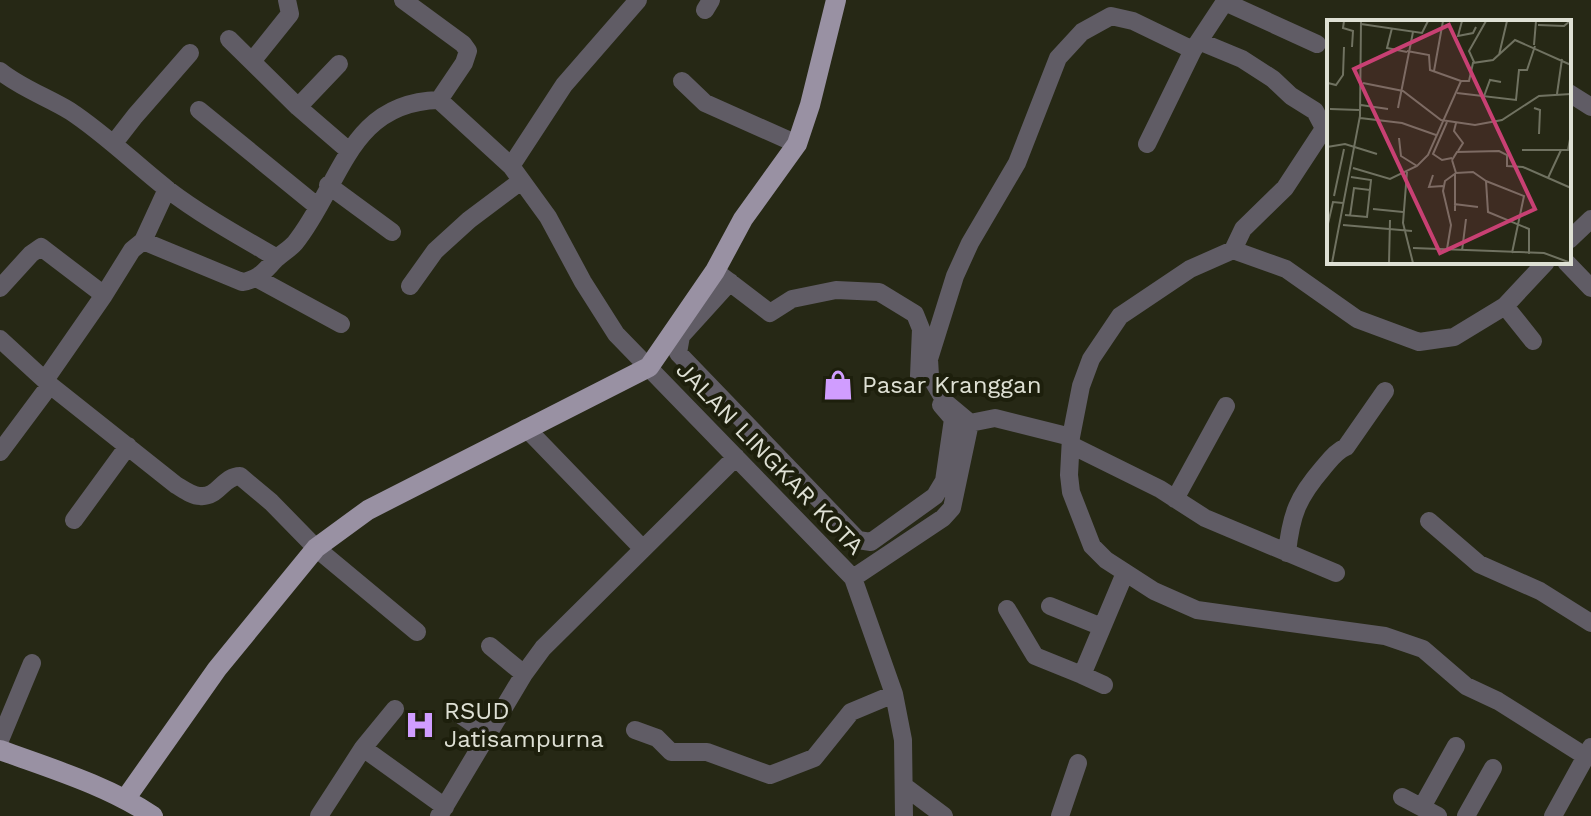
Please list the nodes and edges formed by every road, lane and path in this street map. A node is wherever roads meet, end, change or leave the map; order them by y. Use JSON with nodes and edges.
{"nodes":[{"id":1,"x":287,"y":0,"type":"edge"},
{"id":2,"x":836,"y":0,"type":"edge"},
{"id":3,"x":635,"y":1,"type":"edge"},
{"id":4,"x":1226,"y":1,"type":"edge"},
{"id":5,"x":412,"y":2,"type":"edge"},
{"id":6,"x":229,"y":39,"type":"dead end"},
{"id":7,"x":1317,"y":44,"type":"dead end"},
{"id":8,"x":1197,"y":46,"type":"junction"},
{"id":9,"x":190,"y":53,"type":"dead end"},
{"id":10,"x":253,"y":60,"type":"junction"},
{"id":11,"x":339,"y":64,"type":"dead end"},
{"id":12,"x":0,"y":71,"type":"edge"},
{"id":13,"x":682,"y":81,"type":"dead end"},
{"id":14,"x":1571,"y":94,"type":"edge"},
{"id":15,"x":439,"y":100,"type":"junction"},
{"id":16,"x":298,"y":107,"type":"junction"},
{"id":17,"x":1591,"y":107,"type":"edge"},
{"id":18,"x":199,"y":110,"type":"dead end"},
{"id":19,"x":1324,"y":137,"type":"edge"},
{"id":20,"x":114,"y":143,"type":"junction"},
{"id":21,"x":797,"y":144,"type":"junction"},
{"id":22,"x":1147,"y":144,"type":"dead end"},
{"id":23,"x":349,"y":151,"type":"junction"},
{"id":24,"x":516,"y":174,"type":"junction"},
{"id":25,"x":328,"y":185,"type":"junction"},
{"id":26,"x":167,"y":189,"type":"junction"},
{"id":27,"x":318,"y":207,"type":"junction"},
{"id":28,"x":1591,"y":219,"type":"edge"},
{"id":29,"x":392,"y":232,"type":"dead end"},
{"id":30,"x":1571,"y":238,"type":"edge"},
{"id":31,"x":143,"y":241,"type":"junction"},
{"id":32,"x":1233,"y":250,"type":"junction"},
{"id":33,"x":277,"y":258,"type":"junction"},
{"id":34,"x":1544,"y":264,"type":"edge"},
{"id":35,"x":1568,"y":264,"type":"edge"},
{"id":36,"x":723,"y":276,"type":"junction"},
{"id":37,"x":258,"y":279,"type":"junction"},
{"id":38,"x":410,"y":286,"type":"dead end"},
{"id":39,"x":0,"y":288,"type":"edge"},
{"id":40,"x":1591,"y":288,"type":"edge"},
{"id":41,"x":104,"y":295,"type":"junction"},
{"id":42,"x":1505,"y":306,"type":"junction"},
{"id":43,"x":341,"y":324,"type":"dead end"},
{"id":44,"x":0,"y":339,"type":"edge"},
{"id":45,"x":1533,"y":341,"type":"dead end"},
{"id":46,"x":689,"y":366,"type":"junction"},
{"id":47,"x":649,"y":367,"type":"junction"},
{"id":48,"x":47,"y":382,"type":"junction"},
{"id":49,"x":672,"y":390,"type":"junction"},
{"id":50,"x":1385,"y":391,"type":"dead end"},
{"id":51,"x":1226,"y":406,"type":"dead end"},
{"id":52,"x":970,"y":423,"type":"junction"},
{"id":53,"x":526,"y":428,"type":"junction"},
{"id":54,"x":1071,"y":441,"type":"junction"},
{"id":55,"x":128,"y":446,"type":"junction"},
{"id":56,"x":0,"y":452,"type":"edge"},
{"id":57,"x":736,"y":457,"type":"junction"},
{"id":58,"x":1175,"y":499,"type":"junction"},
{"id":59,"x":74,"y":520,"type":"dead end"},
{"id":60,"x":1429,"y":521,"type":"dead end"},
{"id":61,"x":849,"y":533,"type":"junction"},
{"id":62,"x":316,"y":548,"type":"junction"},
{"id":63,"x":642,"y":548,"type":"junction"},
{"id":64,"x":1287,"y":553,"type":"junction"},
{"id":65,"x":832,"y":557,"type":"junction"},
{"id":66,"x":1125,"y":573,"type":"junction"},
{"id":67,"x":1336,"y":573,"type":"dead end"},
{"id":68,"x":853,"y":578,"type":"junction"},
{"id":69,"x":1050,"y":606,"type":"dead end"},
{"id":70,"x":1007,"y":609,"type":"dead end"},
{"id":71,"x":1591,"y":623,"type":"edge"},
{"id":72,"x":1102,"y":627,"type":"junction"},
{"id":73,"x":417,"y":632,"type":"dead end"},
{"id":74,"x":490,"y":646,"type":"dead end"},
{"id":75,"x":32,"y":663,"type":"dead end"},
{"id":76,"x":524,"y":674,"type":"junction"},
{"id":77,"x":1082,"y":675,"type":"junction"},
{"id":78,"x":1104,"y":685,"type":"dead end"},
{"id":79,"x":894,"y":694,"type":"junction"},
{"id":80,"x":395,"y":709,"type":"dead end"},
{"id":81,"x":452,"y":709,"type":"dead end"},
{"id":82,"x":635,"y":730,"type":"dead end"},
{"id":83,"x":490,"y":735,"type":"junction"},
{"id":84,"x":0,"y":740,"type":"edge"},
{"id":85,"x":1456,"y":746,"type":"dead end"},
{"id":86,"x":363,"y":748,"type":"junction"},
{"id":87,"x":0,"y":750,"type":"edge"},
{"id":88,"x":1588,"y":751,"type":"edge"},
{"id":89,"x":1078,"y":763,"type":"dead end"},
{"id":90,"x":1493,"y":768,"type":"dead end"},
{"id":91,"x":904,"y":786,"type":"junction"},
{"id":92,"x":1402,"y":797,"type":"dead end"},
{"id":93,"x":126,"y":798,"type":"junction"},
{"id":94,"x":442,"y":811,"type":"edge"},
{"id":95,"x":1430,"y":812,"type":"edge"},
{"id":96,"x":153,"y":816,"type":"edge"},
{"id":97,"x":319,"y":816,"type":"edge"},
{"id":98,"x":904,"y":816,"type":"edge"},
{"id":99,"x":944,"y":816,"type":"edge"},
{"id":100,"x":1060,"y":816,"type":"edge"},
{"id":101,"x":1466,"y":816,"type":"edge"},
{"id":102,"x":1553,"y":816,"type":"edge"}],
"edges":[{"from":1,"to":10,"type":"street"},
{"from":2,"to":21,"type":"main road"},
{"from":3,"to":24,"type":"street"},
{"from":4,"to":7,"type":"street"},
{"from":4,"to":8,"type":"street"},
{"from":5,"to":15,"type":"street"},
{"from":6,"to":10,"type":"street"},
{"from":8,"to":19,"type":"street"},
{"from":8,"to":22,"type":"street"},
{"from":8,"to":52,"type":"street"},
{"from":9,"to":20,"type":"street"},
{"from":10,"to":16,"type":"street"},
{"from":11,"to":16,"type":"street"},
{"from":12,"to":20,"type":"street"},
{"from":13,"to":21,"type":"street"},
{"from":14,"to":17,"type":"street"},
{"from":15,"to":23,"type":"street"},
{"from":15,"to":24,"type":"street","name":"JALAN LINGKAR KOTA"},
{"from":16,"to":23,"type":"street"},
{"from":18,"to":27,"type":"street"},
{"from":19,"to":32,"type":"street"},
{"from":20,"to":26,"type":"street"},
{"from":21,"to":36,"type":"main road"},
{"from":23,"to":25,"type":"street"},
{"from":24,"to":38,"type":"street"},
{"from":24,"to":47,"type":"street","name":"JALAN LINGKAR KOTA"},
{"from":25,"to":27,"type":"street"},
{"from":25,"to":29,"type":"street"},
{"from":26,"to":31,"type":"street"},
{"from":26,"to":33,"type":"street"},
{"from":27,"to":33,"type":"street"},
{"from":28,"to":30,"type":"street"},
{"from":31,"to":37,"type":"street"},
{"from":31,"to":41,"type":"street"},
{"from":32,"to":42,"type":"street"},
{"from":32,"to":54,"type":"street"},
{"from":33,"to":37,"type":"street"},
{"from":34,"to":42,"type":"street"},
{"from":35,"to":40,"type":"street"},
{"from":36,"to":46,"type":"street"},
{"from":36,"to":47,"type":"main road"},
{"from":36,"to":61,"type":"street"},
{"from":37,"to":43,"type":"street"},
{"from":39,"to":41,"type":"street"},
{"from":41,"to":48,"type":"street"},
{"from":42,"to":45,"type":"street"},
{"from":44,"to":48,"type":"street"},
{"from":46,"to":49,"type":"street"},
{"from":46,"to":61,"type":"street"},
{"from":47,"to":49,"type":"street","name":"JALAN LINGKAR KOTA"},
{"from":47,"to":53,"type":"main road"},
{"from":48,"to":55,"type":"street"},
{"from":48,"to":56,"type":"street"},
{"from":49,"to":57,"type":"street","name":"JALAN LINGKAR KOTA"},
{"from":50,"to":64,"type":"street"},
{"from":51,"to":58,"type":"street"},
{"from":52,"to":54,"type":"street"},
{"from":52,"to":68,"type":"street"},
{"from":53,"to":62,"type":"main road"},
{"from":53,"to":63,"type":"street"},
{"from":54,"to":58,"type":"street"},
{"from":54,"to":66,"type":"street"},
{"from":55,"to":59,"type":"street"},
{"from":55,"to":62,"type":"street"},
{"from":57,"to":63,"type":"street"},
{"from":57,"to":65,"type":"street","name":"JALAN LINGKAR KOTA"},
{"from":58,"to":64,"type":"street"},
{"from":60,"to":71,"type":"street"},
{"from":61,"to":65,"type":"street"},
{"from":62,"to":73,"type":"street"},
{"from":62,"to":93,"type":"main road"},
{"from":63,"to":76,"type":"street"},
{"from":64,"to":67,"type":"street"},
{"from":65,"to":68,"type":"street","name":"JALAN LINGKAR KOTA"},
{"from":66,"to":72,"type":"street"},
{"from":66,"to":88,"type":"street"},
{"from":68,"to":79,"type":"street","name":"JALAN LINGKAR KOTA"},
{"from":69,"to":72,"type":"street"},
{"from":70,"to":77,"type":"street"},
{"from":72,"to":77,"type":"street"},
{"from":74,"to":76,"type":"street"},
{"from":75,"to":84,"type":"street"},
{"from":76,"to":83,"type":"street"},
{"from":77,"to":78,"type":"street"},
{"from":79,"to":82,"type":"street"},
{"from":79,"to":91,"type":"street","name":"JALAN LINGKAR KOTA"},
{"from":80,"to":86,"type":"street"},
{"from":81,"to":83,"type":"street"},
{"from":83,"to":94,"type":"street"},
{"from":85,"to":95,"type":"street"},
{"from":86,"to":94,"type":"street"},
{"from":86,"to":97,"type":"street"},
{"from":87,"to":93,"type":"main road"},
{"from":88,"to":102,"type":"street"},
{"from":89,"to":100,"type":"street"},
{"from":90,"to":101,"type":"street"},
{"from":91,"to":98,"type":"street","name":"JALAN LINGKAR KOTA"},
{"from":91,"to":99,"type":"street"},
{"from":92,"to":95,"type":"street"},
{"from":93,"to":96,"type":"main road"}]}
